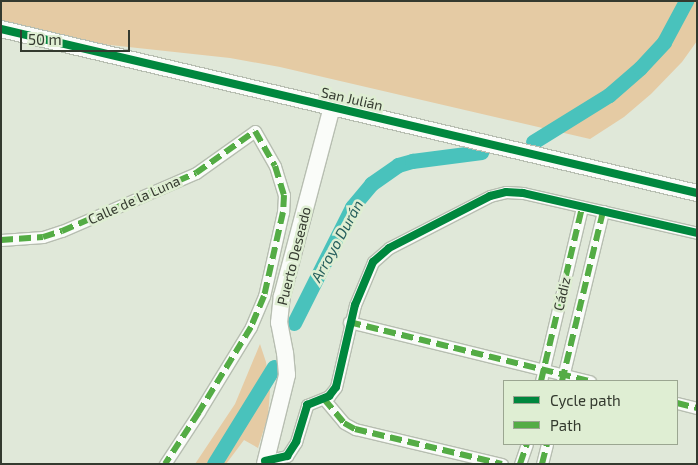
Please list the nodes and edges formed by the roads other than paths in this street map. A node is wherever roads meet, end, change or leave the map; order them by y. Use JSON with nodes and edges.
{"nodes":[{"id":1,"x":1,"y":29,"type":"edge"},
{"id":2,"x":332,"y":107,"type":"junction"},
{"id":3,"x":697,"y":193,"type":"edge"},
{"id":4,"x":582,"y":207,"type":"junction"},
{"id":5,"x":603,"y":211,"type":"junction"},
{"id":6,"x":697,"y":232,"type":"edge"},
{"id":7,"x":1,"y":240,"type":"edge"},
{"id":8,"x":350,"y":322,"type":"junction"},
{"id":9,"x":543,"y":376,"type":"edge"},
{"id":10,"x":563,"y":378,"type":"edge"},
{"id":11,"x":581,"y":380,"type":"edge"},
{"id":12,"x":324,"y":399,"type":"junction"},
{"id":13,"x":678,"y":403,"type":"edge"},
{"id":14,"x":697,"y":408,"type":"edge"},
{"id":15,"x":527,"y":445,"type":"edge"},
{"id":16,"x":547,"y":445,"type":"edge"},
{"id":17,"x":265,"y":462,"type":"edge"},
{"id":18,"x":165,"y":464,"type":"edge"},
{"id":19,"x":502,"y":464,"type":"edge"},
{"id":20,"x":520,"y":464,"type":"edge"},
{"id":21,"x":542,"y":464,"type":"edge"}],
"edges":[{"from":1,"to":2,"type":"street","name":"San Julián"},
{"from":2,"to":3,"type":"street","name":"San Julián"},
{"from":2,"to":17,"type":"street","name":"Puerto Deseado"},
{"from":4,"to":5,"type":"street"},
{"from":4,"to":8,"type":"street"},
{"from":4,"to":9,"type":"street","name":"Cádiz"},
{"from":5,"to":6,"type":"street"},
{"from":5,"to":10,"type":"street","name":"Cádiz"},
{"from":7,"to":18,"type":"street","name":"Calle de la Luna"},
{"from":8,"to":9,"type":"street"},
{"from":8,"to":12,"type":"street"},
{"from":9,"to":10,"type":"street"},
{"from":10,"to":11,"type":"street"},
{"from":12,"to":17,"type":"street"},
{"from":12,"to":19,"type":"street"},
{"from":13,"to":14,"type":"street"},
{"from":15,"to":20,"type":"street"},
{"from":16,"to":21,"type":"street"}]}
